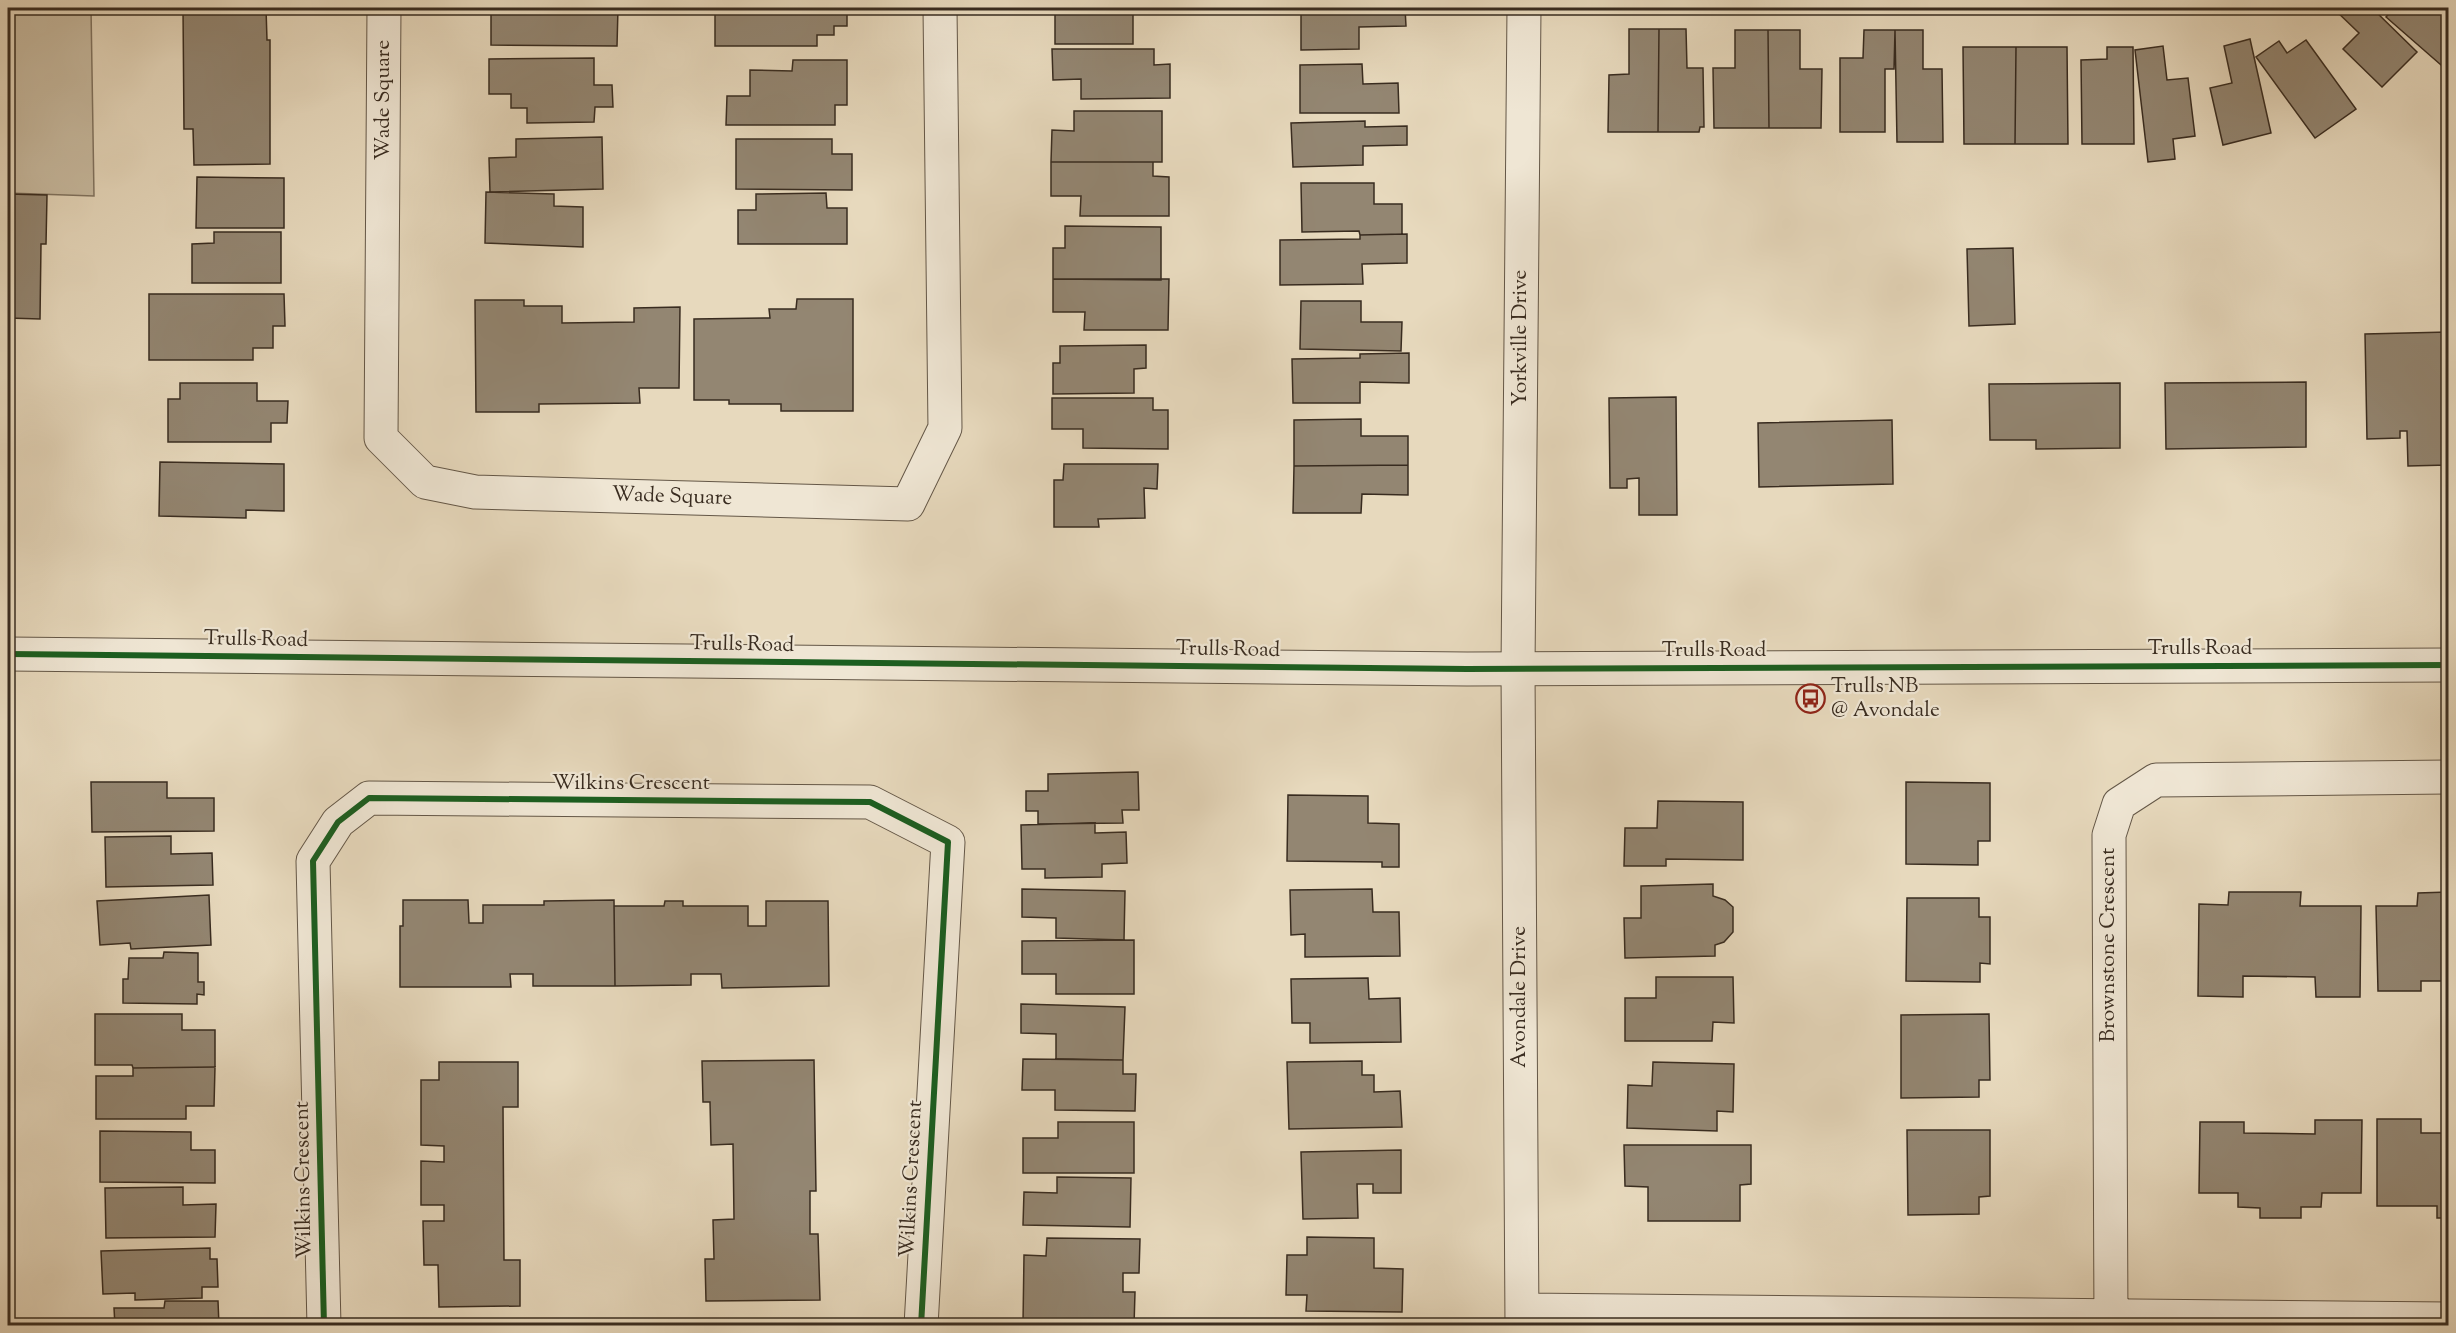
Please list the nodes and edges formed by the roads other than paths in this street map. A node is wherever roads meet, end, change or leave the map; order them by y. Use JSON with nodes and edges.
{"nodes":[{"id":1,"x":384,"y":8,"type":"edge"},
{"id":2,"x":940,"y":8,"type":"edge"},
{"id":3,"x":1524,"y":8,"type":"edge"},
{"id":4,"x":8,"y":654,"type":"edge"},
{"id":5,"x":2448,"y":665,"type":"edge"},
{"id":6,"x":1518,"y":669,"type":"junction"},
{"id":7,"x":2448,"y":777,"type":"edge"},
{"id":8,"x":1522,"y":1318,"type":"edge"},
{"id":9,"x":2448,"y":1319,"type":"edge"},
{"id":10,"x":2111,"y":1321,"type":"edge"},
{"id":11,"x":324,"y":1326,"type":"edge"},
{"id":12,"x":921,"y":1326,"type":"edge"}],
"edges":[{"from":1,"to":2,"type":"street","name":"Wade Square"},
{"from":3,"to":6,"type":"street","name":"Yorkville Drive"},
{"from":4,"to":6,"type":"street","name":"Trulls Road"},
{"from":5,"to":6,"type":"street","name":"Trulls Road"},
{"from":6,"to":8,"type":"street","name":"Avondale Drive"},
{"from":7,"to":10,"type":"street","name":"Brownstone Crescent"},
{"from":8,"to":10,"type":"street"},
{"from":9,"to":10,"type":"street"},
{"from":11,"to":12,"type":"street","name":"Wilkins Crescent"}]}
